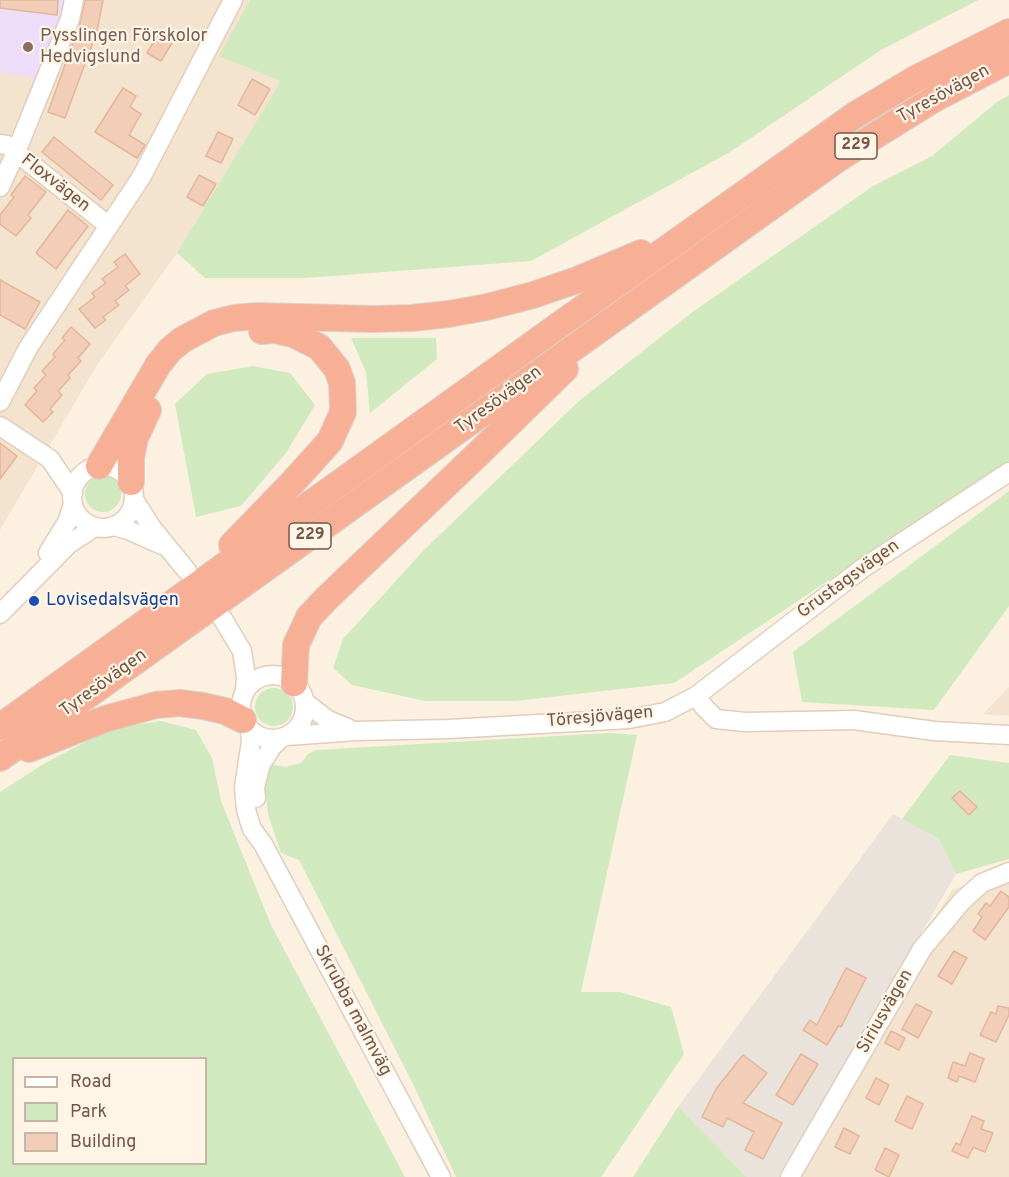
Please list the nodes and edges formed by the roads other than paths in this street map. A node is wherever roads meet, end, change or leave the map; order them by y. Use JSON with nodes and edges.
{"nodes":[{"id":1,"x":74,"y":0,"type":"edge"},
{"id":2,"x":233,"y":0,"type":"edge"},
{"id":3,"x":1009,"y":32,"type":"edge"},
{"id":4,"x":1009,"y":60,"type":"edge"},
{"id":5,"x":8,"y":148,"type":"edge"},
{"id":6,"x":0,"y":187,"type":"edge"},
{"id":7,"x":109,"y":226,"type":"junction"},
{"id":8,"x":686,"y":234,"type":"junction"},
{"id":9,"x":621,"y":313,"type":"junction"},
{"id":10,"x":0,"y":402,"type":"edge"},
{"id":11,"x":0,"y":426,"type":"edge"},
{"id":12,"x":50,"y":459,"type":"junction"},
{"id":13,"x":95,"y":467,"type":"junction"},
{"id":14,"x":1009,"y":472,"type":"edge"},
{"id":15,"x":133,"y":491,"type":"junction"},
{"id":16,"x":73,"y":498,"type":"junction"},
{"id":17,"x":104,"y":527,"type":"junction"},
{"id":18,"x":165,"y":546,"type":"junction"},
{"id":19,"x":187,"y":571,"type":"dead end"},
{"id":20,"x":23,"y":589,"type":"junction"},
{"id":21,"x":176,"y":601,"type":"junction"},
{"id":22,"x":0,"y":614,"type":"edge"},
{"id":23,"x":221,"y":616,"type":"dead end"},
{"id":24,"x":242,"y":651,"type":"junction"},
{"id":25,"x":292,"y":686,"type":"junction"},
{"id":26,"x":245,"y":691,"type":"junction"},
{"id":27,"x":696,"y":696,"type":"junction"},
{"id":28,"x":247,"y":725,"type":"junction"},
{"id":29,"x":0,"y":727,"type":"edge"},
{"id":30,"x":356,"y":731,"type":"junction"},
{"id":31,"x":1009,"y":735,"type":"edge"},
{"id":32,"x":284,"y":737,"type":"junction"},
{"id":33,"x":0,"y":760,"type":"edge"},
{"id":34,"x":263,"y":844,"type":"junction"},
{"id":35,"x":1009,"y":872,"type":"edge"},
{"id":36,"x":441,"y":1177,"type":"edge"},
{"id":37,"x":790,"y":1177,"type":"edge"}],
"edges":[{"from":1,"to":5,"type":"street"},
{"from":2,"to":7,"type":"street"},
{"from":3,"to":8,"type":"highway","name":"Tyresövägen","number":"229"},
{"from":4,"to":9,"type":"highway","name":"Tyresövägen","number":"229"},
{"from":5,"to":6,"type":"street"},
{"from":5,"to":7,"type":"street","name":"Floxvägen"},
{"from":7,"to":10,"type":"street"},
{"from":8,"to":13,"type":"highway"},
{"from":8,"to":21,"type":"highway","name":"Tyresövägen","number":"229"},
{"from":9,"to":25,"type":"highway"},
{"from":9,"to":33,"type":"highway","name":"Tyresövägen","number":"229"},
{"from":11,"to":12,"type":"street"},
{"from":12,"to":13,"type":"street"},
{"from":12,"to":16,"type":"street"},
{"from":13,"to":15,"type":"street"},
{"from":13,"to":16,"type":"street"},
{"from":14,"to":27,"type":"street","name":"Grustagsvägen"},
{"from":15,"to":17,"type":"street"},
{"from":15,"to":18,"type":"street"},
{"from":15,"to":21,"type":"highway"},
{"from":16,"to":17,"type":"street"},
{"from":16,"to":20,"type":"street"},
{"from":17,"to":18,"type":"street"},
{"from":17,"to":20,"type":"street"},
{"from":18,"to":19,"type":"street"},
{"from":20,"to":22,"type":"street"},
{"from":21,"to":29,"type":"highway","name":"Tyresövägen","number":"229"},
{"from":23,"to":24,"type":"street","name":"Töresjövägen"},
{"from":24,"to":25,"type":"street","name":"Töresjövägen"},
{"from":24,"to":26,"type":"street","name":"Töresjövägen"},
{"from":25,"to":26,"type":"street"},
{"from":25,"to":30,"type":"street","name":"Töresjövägen"},
{"from":25,"to":32,"type":"street"},
{"from":26,"to":28,"type":"street"},
{"from":27,"to":30,"type":"street","name":"Töresjövägen"},
{"from":27,"to":31,"type":"street"},
{"from":28,"to":32,"type":"street"},
{"from":28,"to":33,"type":"highway"},
{"from":28,"to":34,"type":"street","name":"Skrubba malmväg"},
{"from":30,"to":32,"type":"street","name":"Töresjövägen"},
{"from":32,"to":34,"type":"street","name":"Skrubba malmväg"},
{"from":34,"to":36,"type":"street","name":"Skrubba malmväg"},
{"from":35,"to":37,"type":"street","name":"Siriusvägen"}]}
